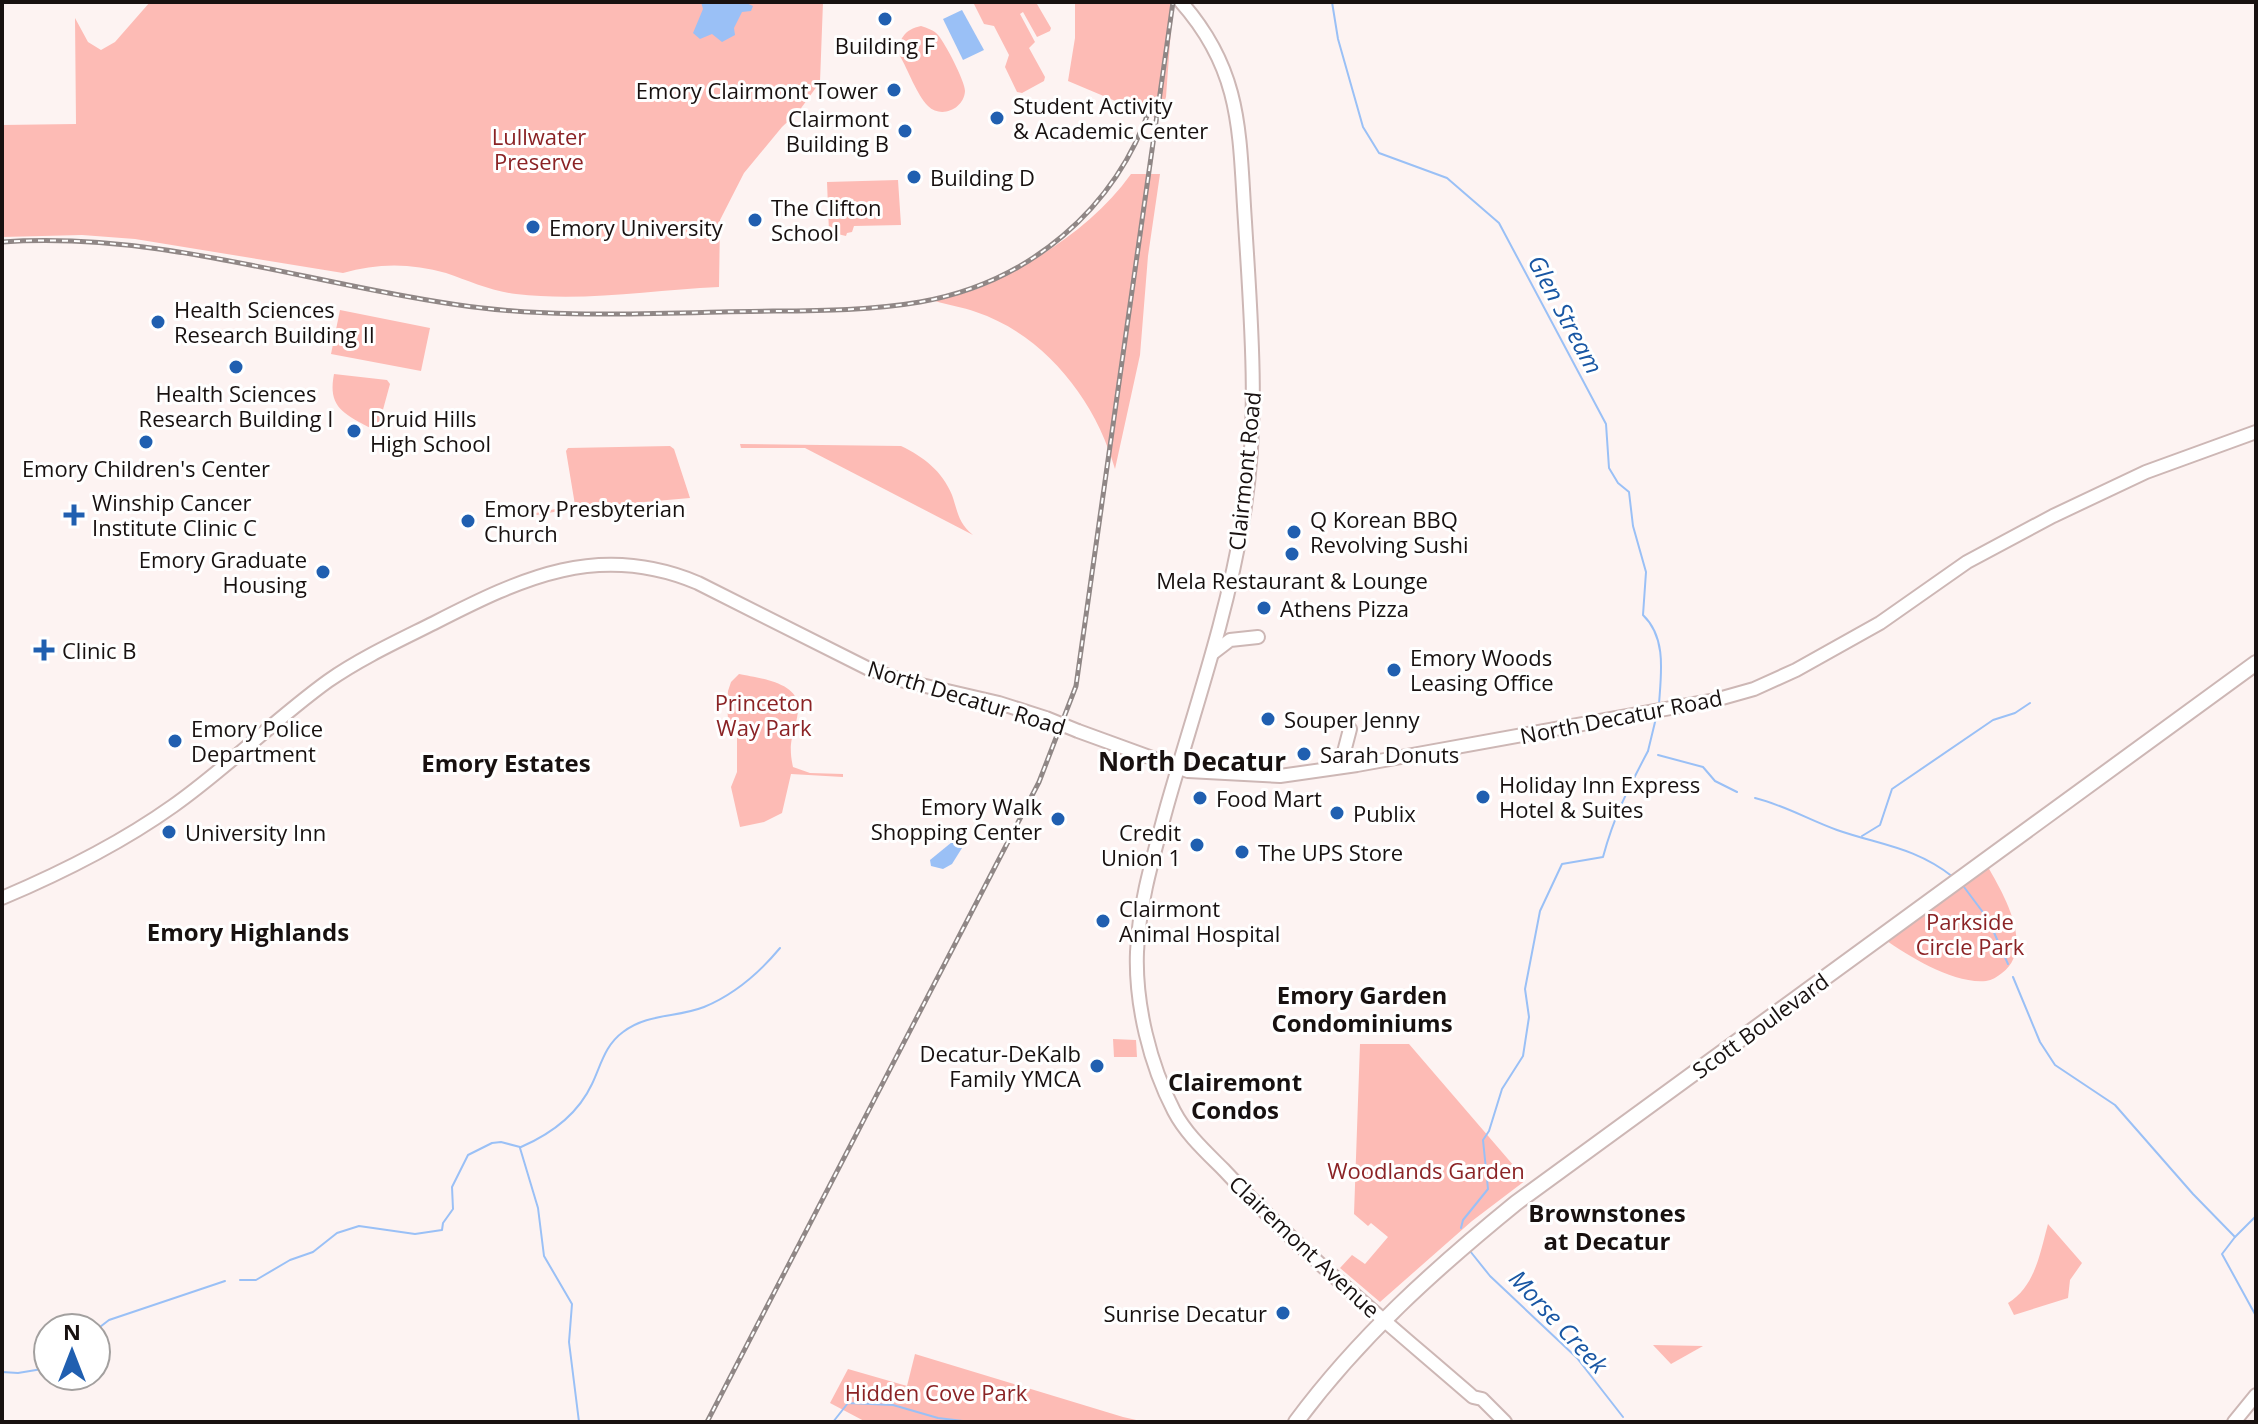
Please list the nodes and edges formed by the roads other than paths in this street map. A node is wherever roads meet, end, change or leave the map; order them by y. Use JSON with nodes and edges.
{"nodes":[{"id":1,"x":1181,"y":2,"type":"edge"},
{"id":2,"x":2256,"y":432,"type":"edge"},
{"id":3,"x":1258,"y":637,"type":"dead end"},
{"id":4,"x":1211,"y":656,"type":"junction"},
{"id":5,"x":2256,"y":663,"type":"edge"},
{"id":6,"x":1350,"y":729,"type":"dead end"},
{"id":7,"x":1178,"y":768,"type":"junction"},
{"id":8,"x":1322,"y":771,"type":"junction"},
{"id":9,"x":2,"y":898,"type":"edge"},
{"id":10,"x":1148,"y":1037,"type":"joint"},
{"id":11,"x":1384,"y":1319,"type":"junction"},
{"id":12,"x":2256,"y":1395,"type":"edge"},
{"id":13,"x":1296,"y":1422,"type":"edge"},
{"id":14,"x":1505,"y":1422,"type":"edge"},
{"id":15,"x":2234,"y":1422,"type":"edge"}],
"edges":[{"from":1,"to":4,"type":"main road","name":"Clairmont Road"},
{"from":2,"to":8,"type":"main road","name":"North Decatur Road"},
{"from":3,"to":4,"type":"main road"},
{"from":4,"to":7,"type":"main road","name":"Clairmont Road"},
{"from":5,"to":11,"type":"highway","name":"Scott Boulevard"},
{"from":6,"to":8,"type":"main road"},
{"from":7,"to":8,"type":"main road","name":"North Decatur Road"},
{"from":7,"to":9,"type":"main road","name":"North Decatur Road","bridge":true},
{"from":7,"to":10,"type":"main road","name":"Clairmont Road"},
{"from":10,"to":11,"type":"main road","name":"Clairemont Avenue"},
{"from":11,"to":13,"type":"highway","name":"Scott Boulevard"},
{"from":11,"to":14,"type":"main road","name":"Clairemont Avenue"},
{"from":12,"to":15,"type":"main road"}]}
